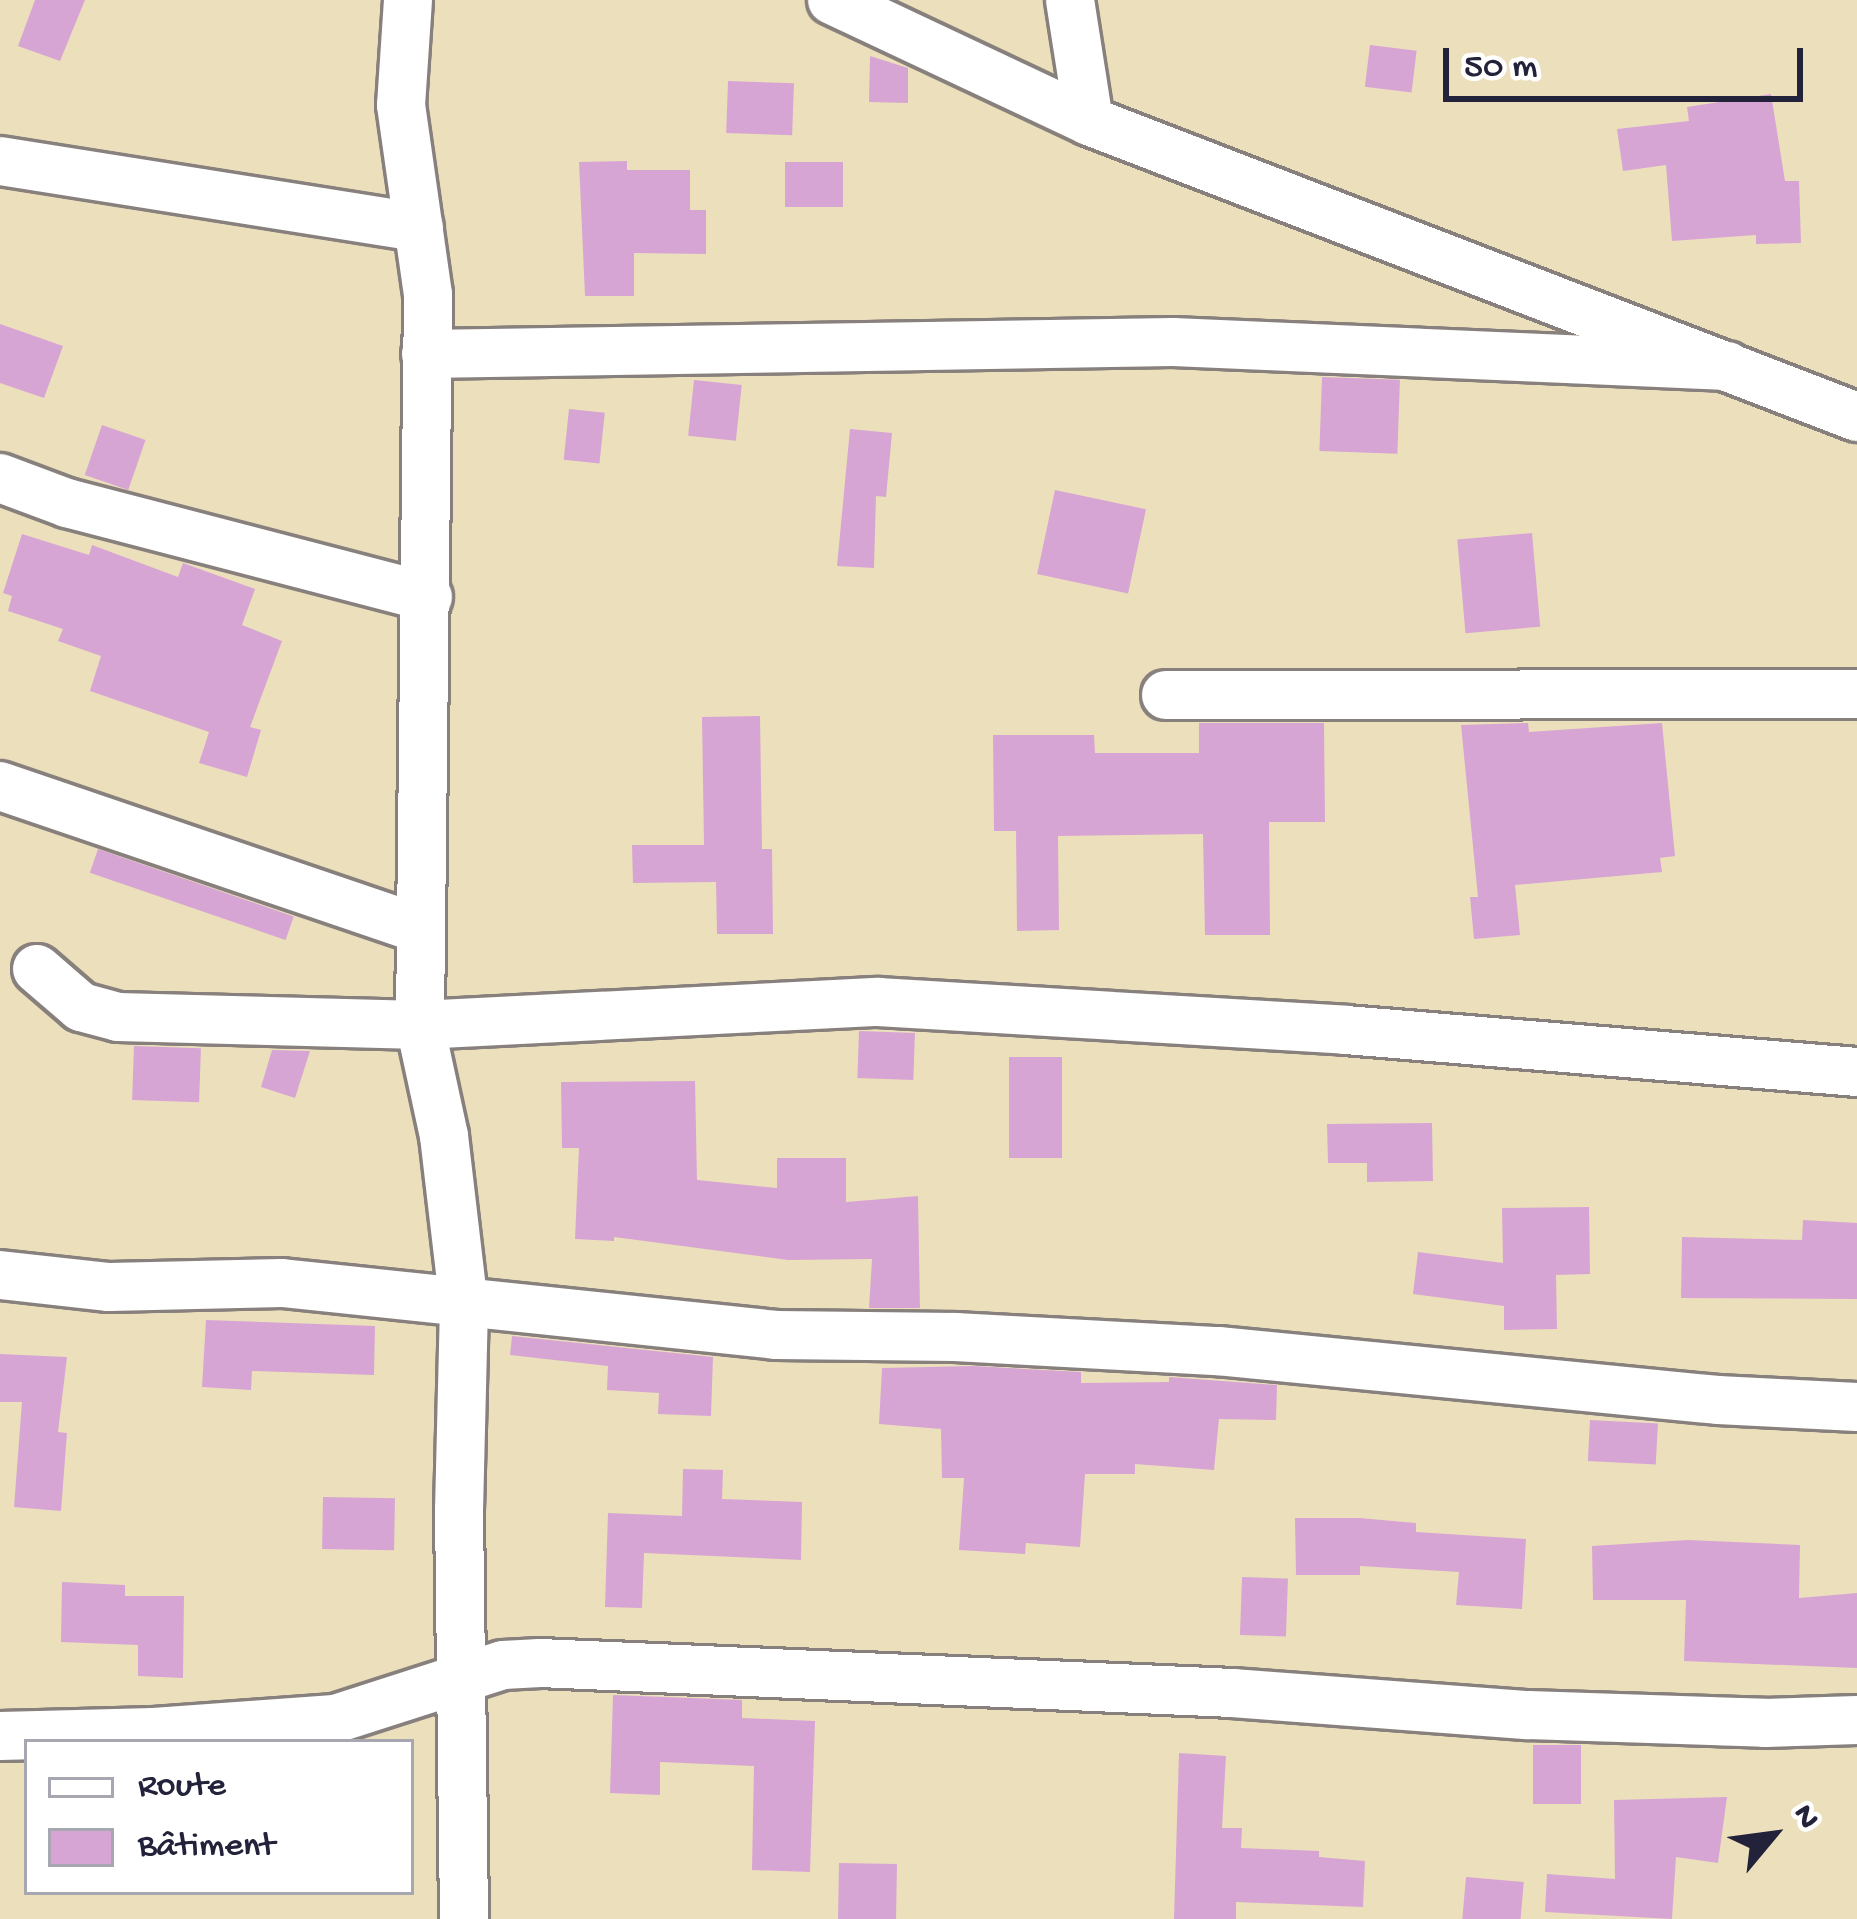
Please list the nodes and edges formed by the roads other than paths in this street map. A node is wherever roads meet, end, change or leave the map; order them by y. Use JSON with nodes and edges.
{"nodes":[{"id":1,"x":408,"y":0,"type":"edge"},
{"id":2,"x":832,"y":0,"type":"edge"},
{"id":3,"x":1070,"y":0,"type":"edge"},
{"id":4,"x":1089,"y":121,"type":"junction"},
{"id":5,"x":0,"y":161,"type":"edge"},
{"id":6,"x":419,"y":227,"type":"junction"},
{"id":7,"x":426,"y":354,"type":"junction"},
{"id":8,"x":1726,"y":366,"type":"junction"},
{"id":9,"x":1857,"y":417,"type":"edge"},
{"id":10,"x":0,"y":478,"type":"edge"},
{"id":11,"x":428,"y":597,"type":"junction"},
{"id":12,"x":1857,"y":694,"type":"edge"},
{"id":13,"x":1166,"y":695,"type":"dead end"},
{"id":14,"x":0,"y":786,"type":"edge"},
{"id":15,"x":418,"y":928,"type":"junction"},
{"id":16,"x":37,"y":969,"type":"dead end"},
{"id":17,"x":420,"y":1024,"type":"junction"},
{"id":18,"x":1857,"y":1072,"type":"edge"},
{"id":19,"x":0,"y":1275,"type":"edge"},
{"id":20,"x":464,"y":1306,"type":"junction"},
{"id":21,"x":1857,"y":1407,"type":"edge"},
{"id":22,"x":459,"y":1679,"type":"junction"},
{"id":23,"x":1857,"y":1720,"type":"edge"},
{"id":24,"x":0,"y":1736,"type":"edge"},
{"id":25,"x":464,"y":1919,"type":"edge"}],
"edges":[{"from":1,"to":6,"type":"street"},
{"from":2,"to":4,"type":"street"},
{"from":3,"to":4,"type":"street"},
{"from":4,"to":8,"type":"street"},
{"from":5,"to":6,"type":"street"},
{"from":6,"to":7,"type":"street"},
{"from":7,"to":8,"type":"street"},
{"from":7,"to":11,"type":"street"},
{"from":8,"to":9,"type":"street"},
{"from":10,"to":11,"type":"street"},
{"from":11,"to":15,"type":"street"},
{"from":12,"to":13,"type":"street"},
{"from":14,"to":15,"type":"street"},
{"from":15,"to":17,"type":"street"},
{"from":16,"to":17,"type":"street"},
{"from":17,"to":18,"type":"street"},
{"from":17,"to":20,"type":"street"},
{"from":19,"to":20,"type":"street"},
{"from":20,"to":21,"type":"street"},
{"from":20,"to":22,"type":"street"},
{"from":22,"to":23,"type":"street"},
{"from":22,"to":24,"type":"street"},
{"from":22,"to":25,"type":"street"}]}
